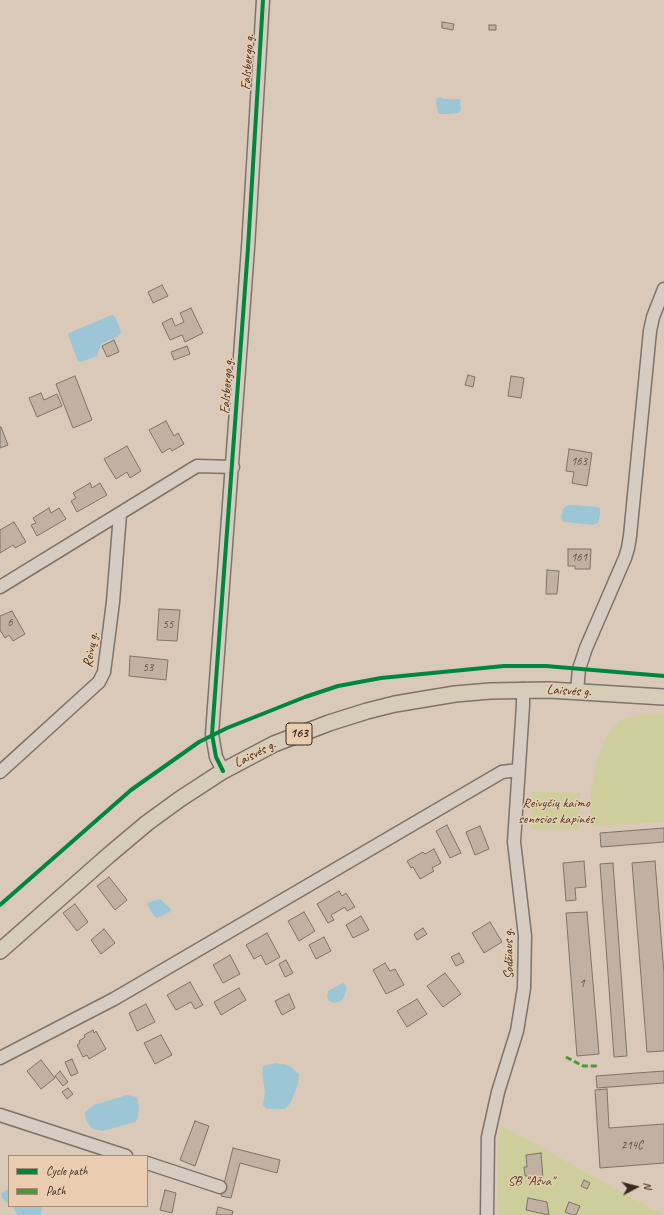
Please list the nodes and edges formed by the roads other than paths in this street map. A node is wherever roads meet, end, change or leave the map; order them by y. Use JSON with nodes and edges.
{"nodes":[{"id":1,"x":263,"y":0,"type":"edge"},
{"id":2,"x":664,"y":289,"type":"edge"},
{"id":3,"x":233,"y":467,"type":"junction"},
{"id":4,"x":120,"y":514,"type":"junction"},
{"id":5,"x":0,"y":587,"type":"edge"},
{"id":6,"x":522,"y":690,"type":"junction"},
{"id":7,"x":577,"y":691,"type":"junction"},
{"id":8,"x":664,"y":697,"type":"edge"},
{"id":9,"x":518,"y":770,"type":"junction"},
{"id":10,"x":223,"y":771,"type":"junction"},
{"id":11,"x":0,"y":772,"type":"edge"},
{"id":12,"x":0,"y":951,"type":"edge"},
{"id":13,"x":0,"y":1058,"type":"edge"},
{"id":14,"x":0,"y":1115,"type":"edge"},
{"id":15,"x":123,"y":1155,"type":"edge"},
{"id":16,"x":148,"y":1163,"type":"edge"},
{"id":17,"x":220,"y":1187,"type":"dead end"},
{"id":18,"x":487,"y":1215,"type":"edge"}],
"edges":[{"from":1,"to":3,"type":"street","name":"Falsbergo g."},
{"from":2,"to":7,"type":"street"},
{"from":3,"to":4,"type":"street"},
{"from":3,"to":10,"type":"street","name":"Falsbergo g."},
{"from":4,"to":5,"type":"street"},
{"from":4,"to":11,"type":"street","name":"Reivų g."},
{"from":6,"to":7,"type":"main road","name":"Laisvės g.","number":"163"},
{"from":6,"to":9,"type":"street","name":"Sodžiaus g."},
{"from":6,"to":10,"type":"main road","name":"Laisvės g.","number":"163"},
{"from":7,"to":8,"type":"main road","name":"Laisvės g.","number":"163"},
{"from":9,"to":13,"type":"street"},
{"from":9,"to":18,"type":"street","name":"Sodžiaus g."},
{"from":10,"to":12,"type":"main road","name":"Laisvės g.","number":"163"},
{"from":14,"to":15,"type":"street"},
{"from":16,"to":17,"type":"street"}]}
